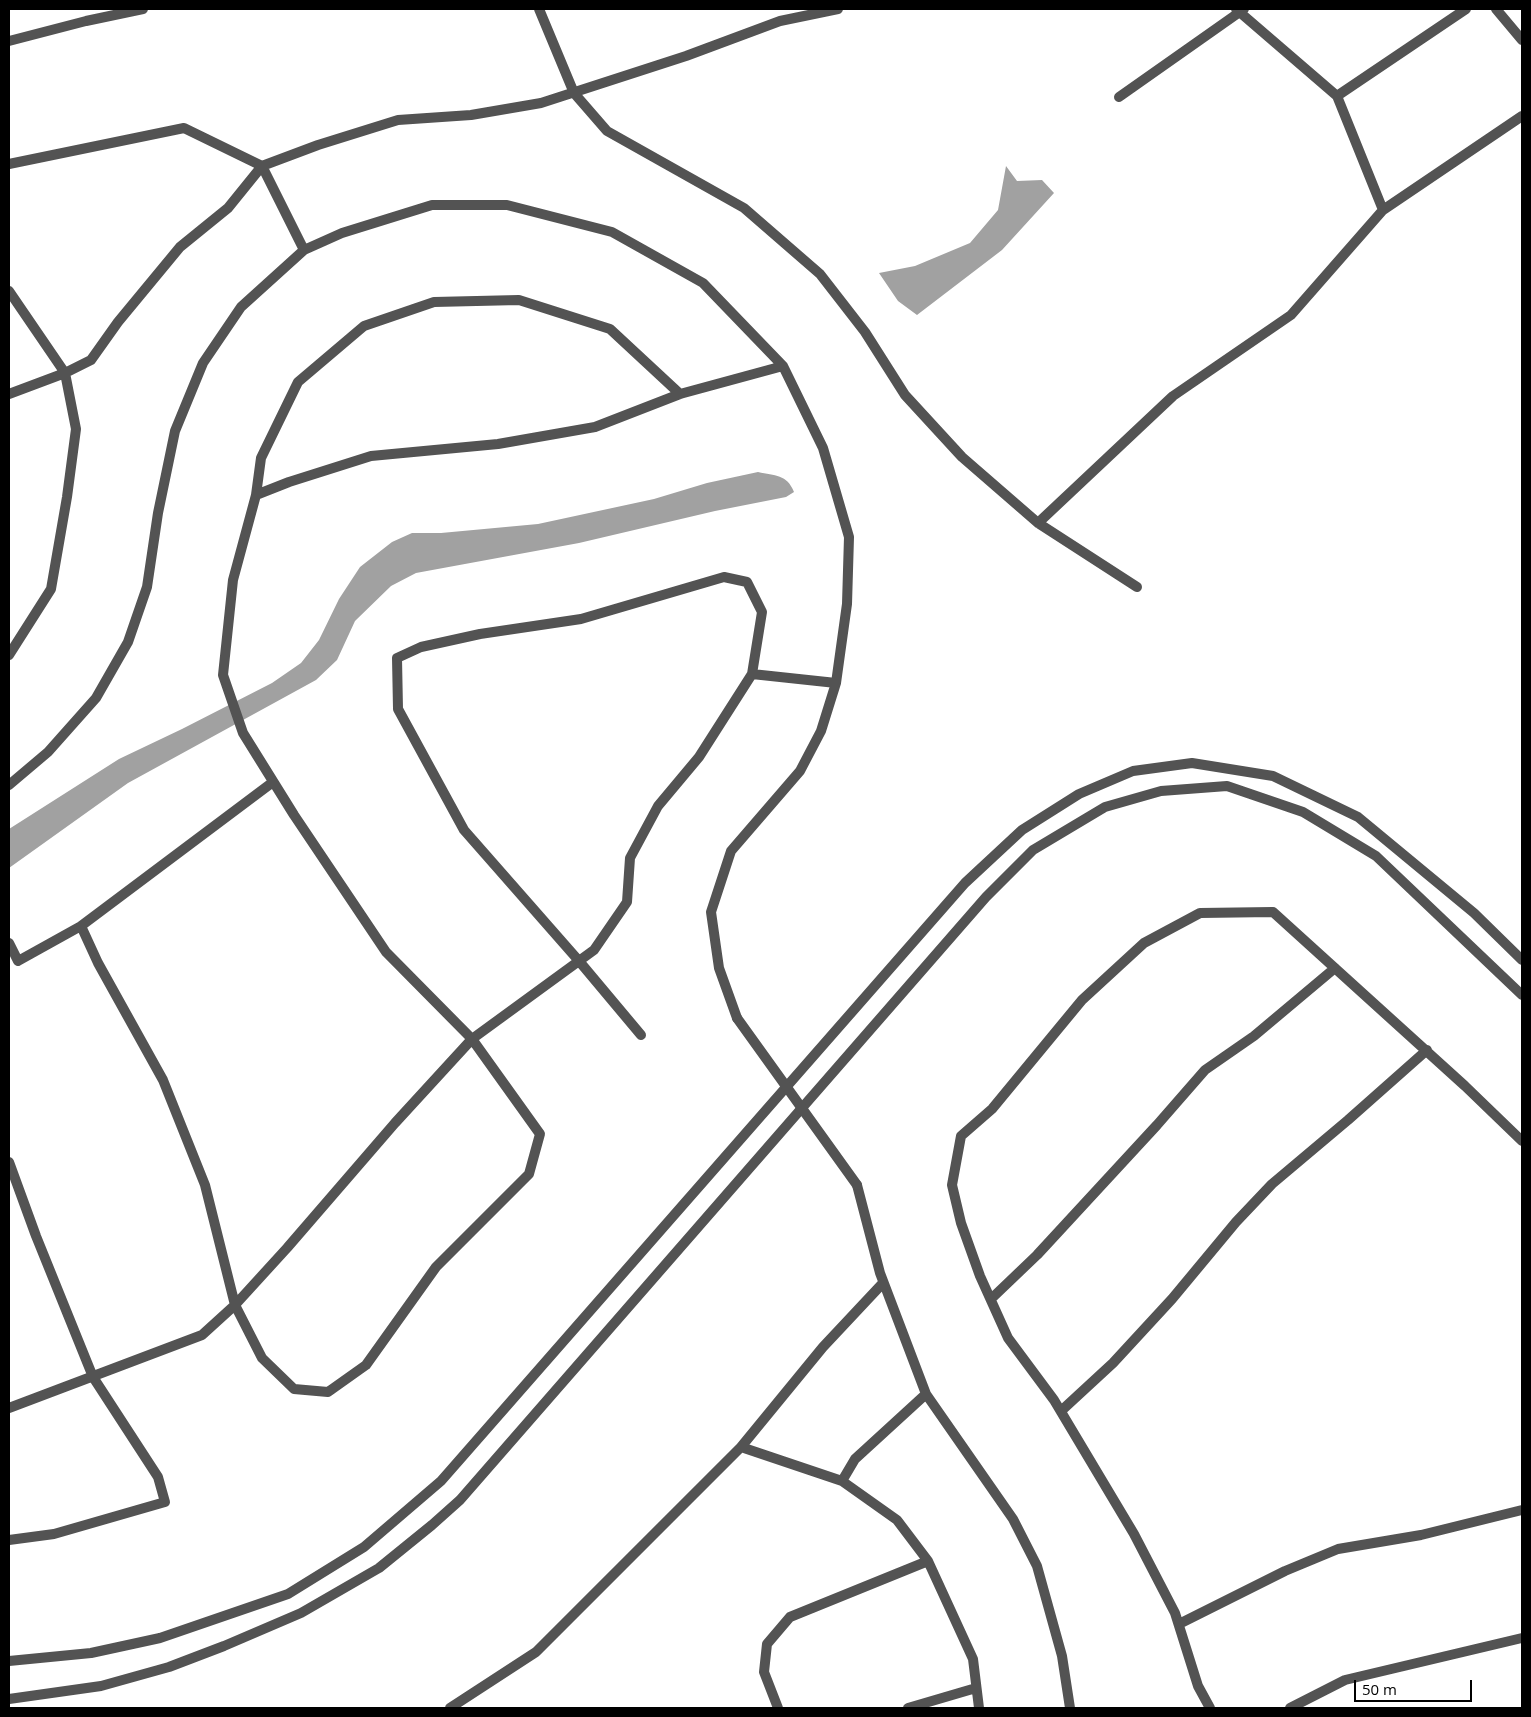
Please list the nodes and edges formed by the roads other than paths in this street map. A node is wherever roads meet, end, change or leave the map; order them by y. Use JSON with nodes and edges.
{"nodes":[{"id":1,"x":143,"y":9,"type":"edge"},
{"id":2,"x":539,"y":9,"type":"edge"},
{"id":3,"x":838,"y":9,"type":"edge"},
{"id":4,"x":1466,"y":9,"type":"edge"},
{"id":5,"x":1496,"y":9,"type":"edge"},
{"id":6,"x":1240,"y":10,"type":"edge"},
{"id":7,"x":1522,"y":40,"type":"edge"},
{"id":8,"x":9,"y":42,"type":"edge"},
{"id":9,"x":574,"y":93,"type":"junction"},
{"id":10,"x":1337,"y":96,"type":"junction"},
{"id":11,"x":1119,"y":97,"type":"dead end"},
{"id":12,"x":1522,"y":116,"type":"edge"},
{"id":13,"x":9,"y":164,"type":"edge"},
{"id":14,"x":262,"y":166,"type":"junction"},
{"id":15,"x":1383,"y":210,"type":"junction"},
{"id":16,"x":304,"y":250,"type":"junction"},
{"id":17,"x":9,"y":290,"type":"edge"},
{"id":18,"x":783,"y":366,"type":"junction"},
{"id":19,"x":65,"y":373,"type":"junction"},
{"id":20,"x":9,"y":394,"type":"edge"},
{"id":21,"x":680,"y":394,"type":"junction"},
{"id":22,"x":256,"y":495,"type":"junction"},
{"id":23,"x":1038,"y":523,"type":"junction"},
{"id":24,"x":1138,"y":587,"type":"dead end"},
{"id":25,"x":9,"y":655,"type":"edge"},
{"id":26,"x":752,"y":674,"type":"junction"},
{"id":27,"x":836,"y":683,"type":"junction"},
{"id":28,"x":273,"y":782,"type":"junction"},
{"id":29,"x":9,"y":785,"type":"edge"},
{"id":30,"x":81,"y":926,"type":"junction"},
{"id":31,"x":9,"y":943,"type":"edge"},
{"id":32,"x":579,"y":960,"type":"junction"},
{"id":33,"x":1522,"y":960,"type":"edge"},
{"id":34,"x":13,"y":963,"type":"edge"},
{"id":35,"x":1335,"y":968,"type":"junction"},
{"id":36,"x":1522,"y":994,"type":"edge"},
{"id":37,"x":641,"y":1035,"type":"dead end"},
{"id":38,"x":472,"y":1039,"type":"junction"},
{"id":39,"x":1427,"y":1050,"type":"junction"},
{"id":40,"x":1522,"y":1140,"type":"edge"},
{"id":41,"x":9,"y":1162,"type":"edge"},
{"id":42,"x":883,"y":1283,"type":"junction"},
{"id":43,"x":991,"y":1299,"type":"junction"},
{"id":44,"x":235,"y":1305,"type":"junction"},
{"id":45,"x":93,"y":1377,"type":"junction"},
{"id":46,"x":926,"y":1394,"type":"junction"},
{"id":47,"x":9,"y":1408,"type":"edge"},
{"id":48,"x":1061,"y":1411,"type":"junction"},
{"id":49,"x":741,"y":1447,"type":"junction"},
{"id":50,"x":842,"y":1481,"type":"junction"},
{"id":51,"x":1522,"y":1510,"type":"edge"},
{"id":52,"x":9,"y":1540,"type":"edge"},
{"id":53,"x":928,"y":1561,"type":"junction"},
{"id":54,"x":1179,"y":1624,"type":"junction"},
{"id":55,"x":1522,"y":1638,"type":"edge"},
{"id":56,"x":9,"y":1661,"type":"edge"},
{"id":57,"x":976,"y":1688,"type":"junction"},
{"id":58,"x":9,"y":1699,"type":"edge"},
{"id":59,"x":450,"y":1708,"type":"edge"},
{"id":60,"x":778,"y":1708,"type":"edge"},
{"id":61,"x":908,"y":1708,"type":"edge"},
{"id":62,"x":979,"y":1708,"type":"edge"},
{"id":63,"x":1070,"y":1708,"type":"edge"},
{"id":64,"x":1210,"y":1708,"type":"edge"},
{"id":65,"x":1290,"y":1708,"type":"edge"}],
"edges":[{"from":1,"to":8,"type":"street"},
{"from":2,"to":9,"type":"street"},
{"from":3,"to":9,"type":"street"},
{"from":4,"to":10,"type":"street"},
{"from":5,"to":7,"type":"street"},
{"from":6,"to":10,"type":"street"},
{"from":6,"to":11,"type":"street"},
{"from":9,"to":14,"type":"street"},
{"from":9,"to":23,"type":"street"},
{"from":10,"to":15,"type":"street"},
{"from":12,"to":15,"type":"street"},
{"from":13,"to":14,"type":"street"},
{"from":14,"to":16,"type":"street"},
{"from":14,"to":19,"type":"street"},
{"from":15,"to":23,"type":"street"},
{"from":16,"to":18,"type":"street"},
{"from":16,"to":29,"type":"street"},
{"from":17,"to":19,"type":"street"},
{"from":18,"to":21,"type":"street"},
{"from":18,"to":27,"type":"street"},
{"from":19,"to":20,"type":"street"},
{"from":19,"to":25,"type":"street"},
{"from":21,"to":22,"type":"street"},
{"from":21,"to":22,"type":"street"},
{"from":22,"to":28,"type":"street"},
{"from":23,"to":24,"type":"street"},
{"from":26,"to":27,"type":"street"},
{"from":26,"to":32,"type":"street"},
{"from":26,"to":32,"type":"street"},
{"from":27,"to":42,"type":"street","bridge":true},
{"from":28,"to":30,"type":"street"},
{"from":28,"to":38,"type":"street"},
{"from":30,"to":34,"type":"street"},
{"from":30,"to":44,"type":"street"},
{"from":31,"to":34,"type":"street"},
{"from":32,"to":37,"type":"street"},
{"from":32,"to":38,"type":"street"},
{"from":33,"to":56,"type":"street"},
{"from":35,"to":39,"type":"street"},
{"from":35,"to":43,"type":"street"},
{"from":35,"to":43,"type":"street"},
{"from":36,"to":58,"type":"street"},
{"from":38,"to":44,"type":"street"},
{"from":38,"to":44,"type":"street"},
{"from":39,"to":40,"type":"street"},
{"from":39,"to":48,"type":"street"},
{"from":41,"to":45,"type":"street"},
{"from":42,"to":46,"type":"street"},
{"from":42,"to":49,"type":"street"},
{"from":43,"to":48,"type":"street"},
{"from":44,"to":45,"type":"street"},
{"from":45,"to":47,"type":"street"},
{"from":45,"to":52,"type":"street"},
{"from":46,"to":50,"type":"street"},
{"from":46,"to":63,"type":"street"},
{"from":48,"to":54,"type":"street"},
{"from":49,"to":50,"type":"street"},
{"from":49,"to":59,"type":"street"},
{"from":50,"to":53,"type":"street"},
{"from":51,"to":54,"type":"street"},
{"from":53,"to":57,"type":"street"},
{"from":53,"to":60,"type":"street"},
{"from":54,"to":64,"type":"street"},
{"from":55,"to":65,"type":"street"},
{"from":57,"to":61,"type":"street"},
{"from":57,"to":62,"type":"street"}]}
